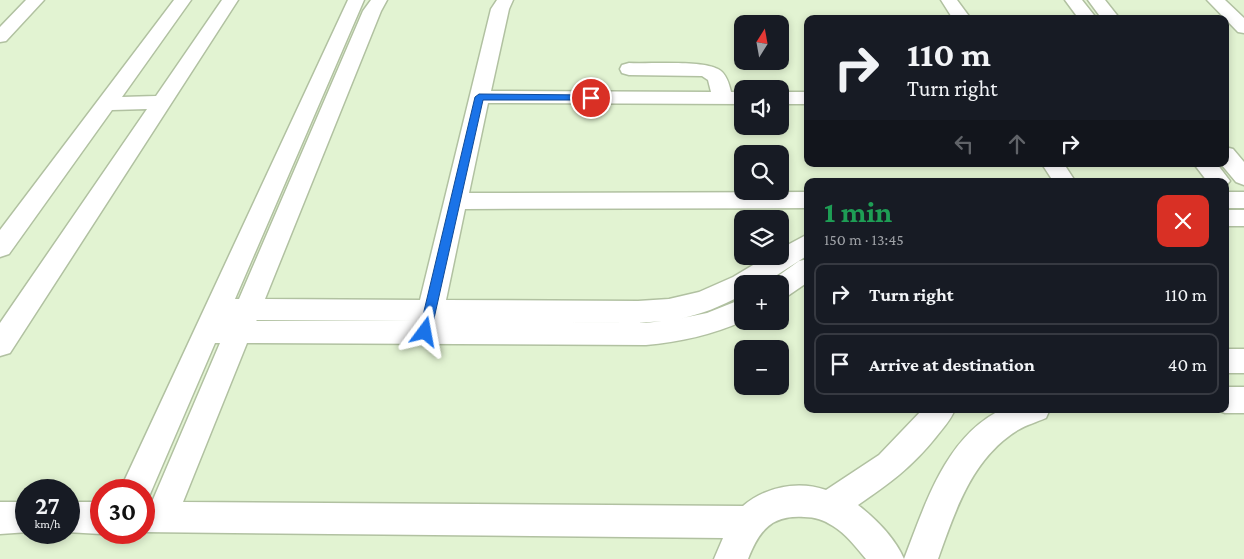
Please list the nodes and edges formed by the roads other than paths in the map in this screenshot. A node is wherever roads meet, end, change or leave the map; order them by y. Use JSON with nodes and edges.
{"nodes":[{"id":1,"x":36,"y":0,"type":"edge"},
{"id":2,"x":183,"y":0,"type":"edge"},
{"id":3,"x":230,"y":0,"type":"edge"},
{"id":4,"x":356,"y":0,"type":"edge"},
{"id":5,"x":379,"y":0,"type":"edge"},
{"id":6,"x":505,"y":0,"type":"edge"},
{"id":7,"x":949,"y":0,"type":"edge"},
{"id":8,"x":1215,"y":0,"type":"edge"},
{"id":9,"x":1073,"y":1,"type":"edge"},
{"id":10,"x":1096,"y":1,"type":"edge"},
{"id":11,"x":959,"y":15,"type":"edge"},
{"id":12,"x":1085,"y":15,"type":"edge"},
{"id":13,"x":1108,"y":15,"type":"edge"},
{"id":14,"x":1244,"y":28,"type":"edge"},
{"id":15,"x":0,"y":38,"type":"edge"},
{"id":16,"x":629,"y":70,"type":"dead end"},
{"id":17,"x":479,"y":97,"type":"junction"},
{"id":18,"x":722,"y":98,"type":"junction"},
{"id":19,"x":734,"y":98,"type":"edge"},
{"id":20,"x":789,"y":98,"type":"edge"},
{"id":21,"x":804,"y":98,"type":"edge"},
{"id":22,"x":163,"y":102,"type":"junction"},
{"id":23,"x":107,"y":104,"type":"junction"},
{"id":24,"x":1229,"y":159,"type":"edge"},
{"id":25,"x":1055,"y":167,"type":"edge"},
{"id":26,"x":1207,"y":167,"type":"edge"},
{"id":27,"x":1244,"y":177,"type":"edge"},
{"id":28,"x":1062,"y":178,"type":"edge"},
{"id":29,"x":1217,"y":178,"type":"edge"},
{"id":30,"x":804,"y":200,"type":"edge"},
{"id":31,"x":456,"y":201,"type":"junction"},
{"id":32,"x":804,"y":245,"type":"edge"},
{"id":33,"x":0,"y":248,"type":"edge"},
{"id":34,"x":804,"y":271,"type":"edge"},
{"id":35,"x":789,"y":282,"type":"edge"},
{"id":36,"x":734,"y":313,"type":"edge"},
{"id":37,"x":212,"y":321,"type":"junction"},
{"id":38,"x":243,"y":321,"type":"junction"},
{"id":39,"x":428,"y":321,"type":"junction"},
{"id":40,"x":0,"y":345,"type":"edge"},
{"id":41,"x":1229,"y":361,"type":"edge"},
{"id":42,"x":1244,"y":361,"type":"edge"},
{"id":43,"x":1229,"y":400,"type":"edge"},
{"id":44,"x":1244,"y":400,"type":"edge"},
{"id":45,"x":938,"y":413,"type":"edge"},
{"id":46,"x":1027,"y":413,"type":"edge"},
{"id":47,"x":141,"y":479,"type":"edge"},
{"id":48,"x":829,"y":506,"type":"junction"},
{"id":49,"x":155,"y":512,"type":"edge"},
{"id":50,"x":0,"y":518,"type":"edge"},
{"id":51,"x":15,"y":518,"type":"edge"},
{"id":52,"x":155,"y":518,"type":"edge"},
{"id":53,"x":749,"y":522,"type":"junction"},
{"id":54,"x":731,"y":559,"type":"edge"},
{"id":55,"x":887,"y":559,"type":"edge"},
{"id":56,"x":920,"y":559,"type":"edge"}],
"edges":[{"from":1,"to":15,"type":"street"},
{"from":2,"to":23,"type":"street"},
{"from":3,"to":22,"type":"street"},
{"from":4,"to":37,"type":"street"},
{"from":5,"to":38,"type":"street"},
{"from":6,"to":17,"type":"street"},
{"from":7,"to":11,"type":"street"},
{"from":8,"to":14,"type":"street"},
{"from":9,"to":10,"type":"street"},
{"from":9,"to":12,"type":"street"},
{"from":10,"to":13,"type":"street"},
{"from":16,"to":18,"type":"street"},
{"from":17,"to":18,"type":"street"},
{"from":17,"to":31,"type":"street"},
{"from":18,"to":19,"type":"street"},
{"from":20,"to":21,"type":"street"},
{"from":22,"to":23,"type":"street"},
{"from":22,"to":40,"type":"street"},
{"from":23,"to":33,"type":"street"},
{"from":24,"to":27,"type":"street"},
{"from":25,"to":28,"type":"street"},
{"from":26,"to":29,"type":"street"},
{"from":30,"to":31,"type":"street"},
{"from":31,"to":39,"type":"street"},
{"from":32,"to":39,"type":"street"},
{"from":34,"to":35,"type":"street"},
{"from":36,"to":39,"type":"street"},
{"from":37,"to":38,"type":"street"},
{"from":37,"to":47,"type":"street"},
{"from":38,"to":39,"type":"street"},
{"from":38,"to":49,"type":"street"},
{"from":41,"to":42,"type":"street"},
{"from":43,"to":44,"type":"street"},
{"from":45,"to":48,"type":"street"},
{"from":46,"to":56,"type":"street"},
{"from":48,"to":53,"type":"street"},
{"from":48,"to":55,"type":"street"},
{"from":50,"to":51,"type":"street"},
{"from":52,"to":53,"type":"street"},
{"from":53,"to":54,"type":"street"}]}
